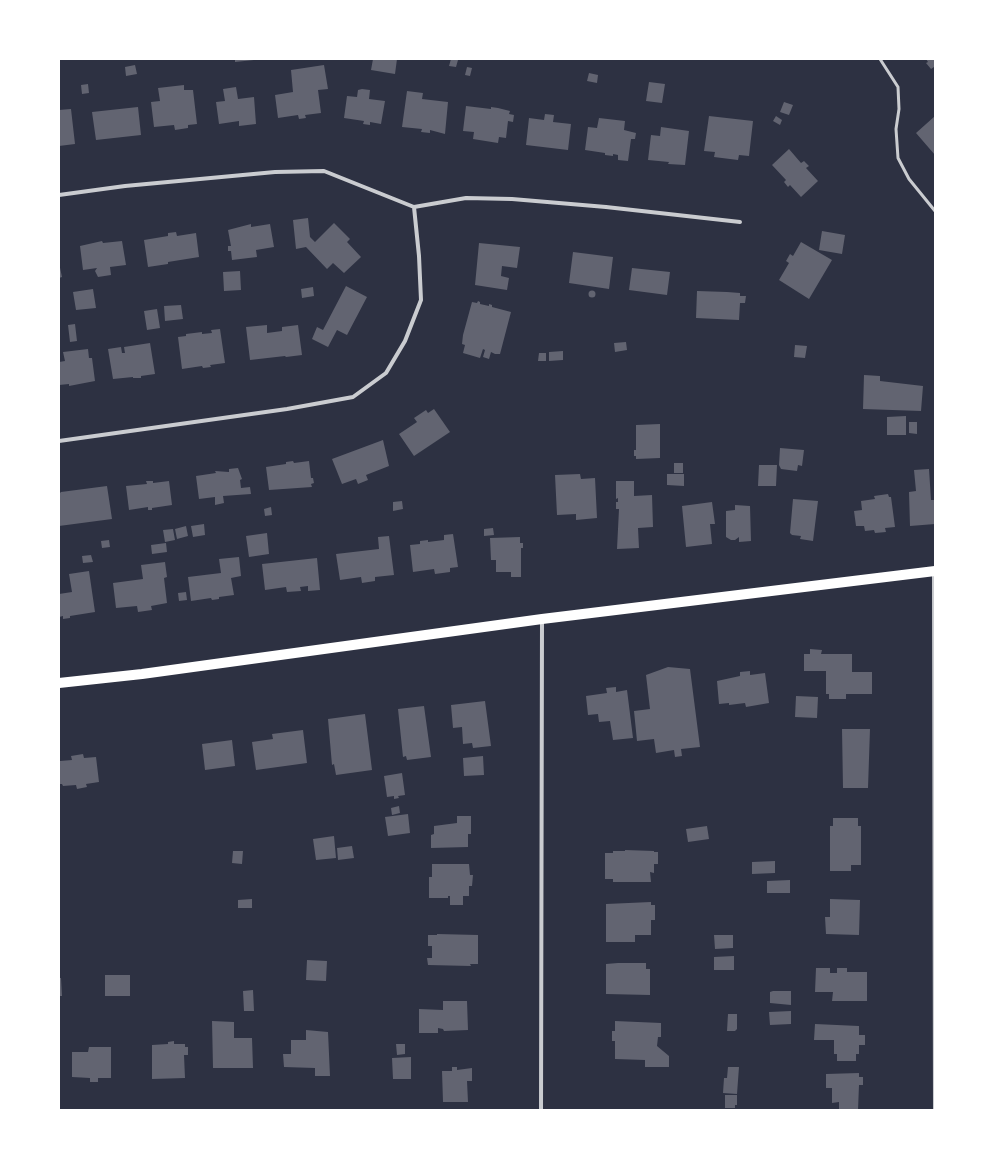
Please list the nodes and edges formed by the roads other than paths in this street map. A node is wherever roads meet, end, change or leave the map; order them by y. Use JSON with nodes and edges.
{"nodes":[{"id":1,"x":880,"y":59,"type":"edge"},
{"id":2,"x":59,"y":195,"type":"edge"},
{"id":3,"x":414,"y":207,"type":"junction"},
{"id":4,"x":935,"y":211,"type":"edge"},
{"id":5,"x":740,"y":222,"type":"dead end"},
{"id":6,"x":59,"y":441,"type":"edge"},
{"id":7,"x":934,"y":571,"type":"edge"},
{"id":8,"x":542,"y":619,"type":"junction"},
{"id":9,"x":59,"y":683,"type":"edge"},
{"id":10,"x":541,"y":1110,"type":"edge"},
{"id":11,"x":935,"y":1110,"type":"edge"}],
"edges":[{"from":1,"to":4,"type":"lane"},
{"from":2,"to":3,"type":"street"},
{"from":3,"to":5,"type":"street"},
{"from":3,"to":6,"type":"street"},
{"from":7,"to":8,"type":"main road"},
{"from":7,"to":11,"type":"street"},
{"from":8,"to":9,"type":"main road"},
{"from":8,"to":10,"type":"street"}]}
